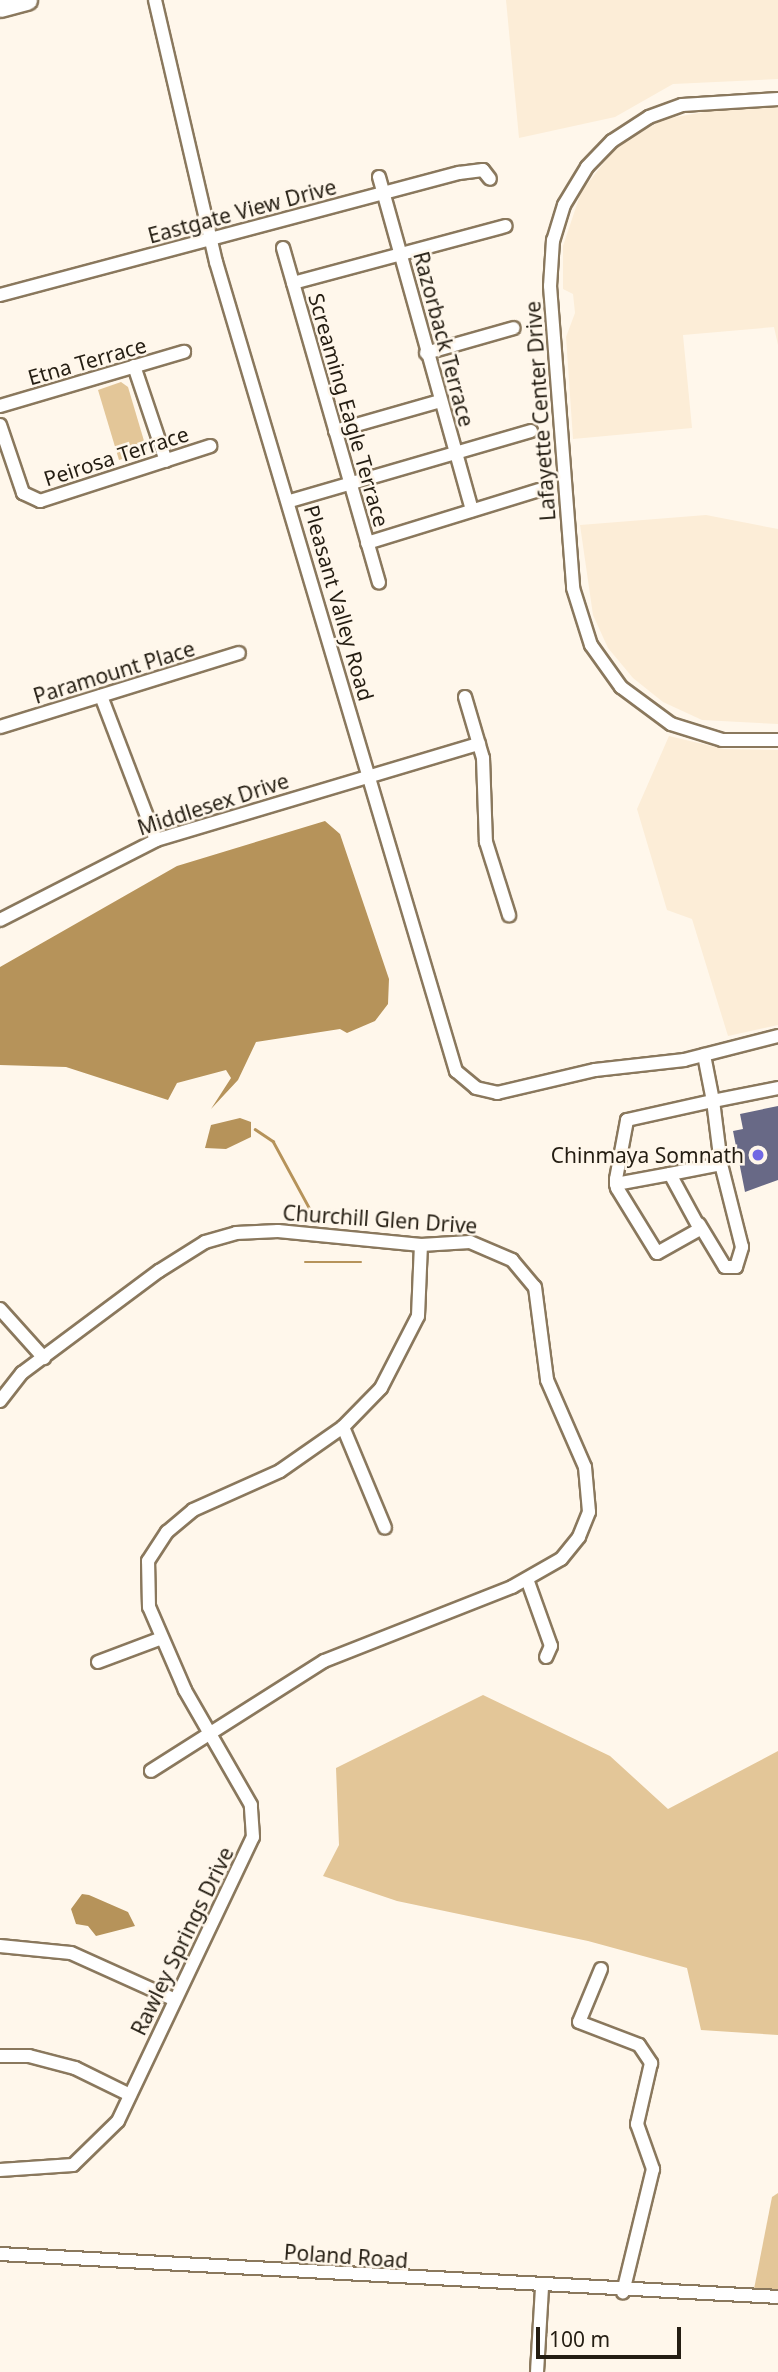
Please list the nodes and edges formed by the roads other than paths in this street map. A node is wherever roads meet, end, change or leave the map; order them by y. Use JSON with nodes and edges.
{"nodes":[{"id":1,"x":27,"y":0,"type":"edge"},
{"id":2,"x":155,"y":0,"type":"edge"},
{"id":3,"x":0,"y":7,"type":"edge"},
{"id":4,"x":778,"y":99,"type":"edge"},
{"id":5,"x":379,"y":177,"type":"dead end"},
{"id":6,"x":490,"y":179,"type":"dead end"},
{"id":7,"x":383,"y":194,"type":"junction"},
{"id":8,"x":505,"y":226,"type":"dead end"},
{"id":9,"x":210,"y":240,"type":"junction"},
{"id":10,"x":283,"y":248,"type":"dead end"},
{"id":11,"x":400,"y":254,"type":"junction"},
{"id":12,"x":293,"y":283,"type":"junction"},
{"id":13,"x":0,"y":295,"type":"edge"},
{"id":14,"x":514,"y":328,"type":"dead end"},
{"id":15,"x":184,"y":352,"type":"dead end"},
{"id":16,"x":426,"y":353,"type":"junction"},
{"id":17,"x":134,"y":366,"type":"junction"},
{"id":18,"x":440,"y":401,"type":"junction"},
{"id":19,"x":0,"y":406,"type":"edge"},
{"id":20,"x":0,"y":425,"type":"edge"},
{"id":21,"x":335,"y":431,"type":"junction"},
{"id":22,"x":531,"y":431,"type":"dead end"},
{"id":23,"x":210,"y":446,"type":"dead end"},
{"id":24,"x":456,"y":454,"type":"junction"},
{"id":25,"x":166,"y":461,"type":"junction"},
{"id":26,"x":351,"y":485,"type":"junction"},
{"id":27,"x":539,"y":490,"type":"dead end"},
{"id":28,"x":290,"y":501,"type":"junction"},
{"id":29,"x":472,"y":510,"type":"junction"},
{"id":30,"x":366,"y":542,"type":"junction"},
{"id":31,"x":379,"y":582,"type":"dead end"},
{"id":32,"x":239,"y":653,"type":"dead end"},
{"id":33,"x":101,"y":696,"type":"junction"},
{"id":34,"x":466,"y":697,"type":"dead end"},
{"id":35,"x":0,"y":727,"type":"edge"},
{"id":36,"x":778,"y":740,"type":"edge"},
{"id":37,"x":479,"y":744,"type":"junction"},
{"id":38,"x":369,"y":776,"type":"junction"},
{"id":39,"x":156,"y":840,"type":"junction"},
{"id":40,"x":509,"y":915,"type":"dead end"},
{"id":41,"x":0,"y":920,"type":"edge"},
{"id":42,"x":778,"y":1036,"type":"edge"},
{"id":43,"x":704,"y":1055,"type":"junction"},
{"id":44,"x":778,"y":1088,"type":"edge"},
{"id":45,"x":713,"y":1101,"type":"junction"},
{"id":46,"x":721,"y":1164,"type":"junction"},
{"id":47,"x":670,"y":1174,"type":"junction"},
{"id":48,"x":616,"y":1184,"type":"junction"},
{"id":49,"x":699,"y":1224,"type":"junction"},
{"id":50,"x":421,"y":1245,"type":"junction"},
{"id":51,"x":0,"y":1309,"type":"edge"},
{"id":52,"x":44,"y":1358,"type":"junction"},
{"id":53,"x":0,"y":1401,"type":"edge"},
{"id":54,"x":343,"y":1427,"type":"junction"},
{"id":55,"x":384,"y":1528,"type":"dead end"},
{"id":56,"x":527,"y":1579,"type":"junction"},
{"id":57,"x":162,"y":1638,"type":"junction"},
{"id":58,"x":546,"y":1657,"type":"dead end"},
{"id":59,"x":98,"y":1662,"type":"dead end"},
{"id":60,"x":212,"y":1733,"type":"junction"},
{"id":61,"x":151,"y":1771,"type":"dead end"},
{"id":62,"x":0,"y":1946,"type":"edge"},
{"id":63,"x":601,"y":1969,"type":"dead end"},
{"id":64,"x":173,"y":2000,"type":"junction"},
{"id":65,"x":0,"y":2056,"type":"edge"},
{"id":66,"x":130,"y":2095,"type":"junction"},
{"id":67,"x":0,"y":2170,"type":"edge"},
{"id":68,"x":0,"y":2254,"type":"edge"},
{"id":69,"x":542,"y":2287,"type":"junction"},
{"id":70,"x":623,"y":2292,"type":"junction"},
{"id":71,"x":778,"y":2297,"type":"edge"},
{"id":72,"x":537,"y":2372,"type":"edge"}],
"edges":[{"from":1,"to":3,"type":"highway"},
{"from":2,"to":9,"type":"street","name":"Pleasant Valley Road"},
{"from":4,"to":36,"type":"street","name":"Lafayette Center Drive"},
{"from":5,"to":7,"type":"street","name":"Razorback Terrace"},
{"from":6,"to":7,"type":"street","name":"Eastgate View Drive"},
{"from":7,"to":9,"type":"street","name":"Eastgate View Drive"},
{"from":7,"to":11,"type":"street","name":"Razorback Terrace"},
{"from":8,"to":11,"type":"street"},
{"from":9,"to":13,"type":"street","name":"Eastgate View Drive"},
{"from":9,"to":28,"type":"street","name":"Pleasant Valley Road"},
{"from":10,"to":12,"type":"street","name":"Screaming Eagle Terrace"},
{"from":11,"to":12,"type":"street"},
{"from":11,"to":16,"type":"street","name":"Razorback Terrace"},
{"from":12,"to":21,"type":"street","name":"Screaming Eagle Terrace"},
{"from":14,"to":16,"type":"street"},
{"from":15,"to":17,"type":"street","name":"Etna Terrace"},
{"from":16,"to":18,"type":"street","name":"Razorback Terrace"},
{"from":17,"to":19,"type":"street","name":"Etna Terrace"},
{"from":17,"to":25,"type":"street"},
{"from":18,"to":21,"type":"street"},
{"from":18,"to":24,"type":"street","name":"Razorback Terrace"},
{"from":20,"to":25,"type":"street","name":"Peirosa Terrace"},
{"from":21,"to":26,"type":"street","name":"Screaming Eagle Terrace"},
{"from":22,"to":24,"type":"street"},
{"from":23,"to":25,"type":"street","name":"Peirosa Terrace"},
{"from":24,"to":26,"type":"street"},
{"from":24,"to":29,"type":"street","name":"Razorback Terrace"},
{"from":26,"to":28,"type":"street"},
{"from":26,"to":30,"type":"street","name":"Screaming Eagle Terrace"},
{"from":27,"to":29,"type":"street"},
{"from":28,"to":38,"type":"street","name":"Pleasant Valley Road"},
{"from":29,"to":30,"type":"street"},
{"from":30,"to":31,"type":"street","name":"Screaming Eagle Terrace"},
{"from":32,"to":33,"type":"street","name":"Paramount Place"},
{"from":33,"to":35,"type":"street","name":"Paramount Place"},
{"from":33,"to":39,"type":"street"},
{"from":34,"to":37,"type":"street"},
{"from":37,"to":38,"type":"street","name":"Middlesex Drive"},
{"from":37,"to":40,"type":"street"},
{"from":38,"to":39,"type":"street","name":"Middlesex Drive"},
{"from":38,"to":43,"type":"street","name":"Pleasant Valley Road"},
{"from":39,"to":41,"type":"street","name":"Middlesex Drive"},
{"from":42,"to":43,"type":"street","name":"Pleasant Valley Road"},
{"from":43,"to":45,"type":"street"},
{"from":44,"to":45,"type":"street"},
{"from":45,"to":46,"type":"street"},
{"from":45,"to":48,"type":"street"},
{"from":46,"to":47,"type":"street"},
{"from":46,"to":49,"type":"street"},
{"from":47,"to":48,"type":"street"},
{"from":47,"to":49,"type":"street"},
{"from":48,"to":49,"type":"street"},
{"from":50,"to":52,"type":"street","name":"Churchill Glen Drive"},
{"from":50,"to":54,"type":"street","name":"Rawley Springs Drive"},
{"from":50,"to":56,"type":"street","name":"Churchill Glen Drive"},
{"from":51,"to":52,"type":"street"},
{"from":52,"to":53,"type":"street","name":"Churchill Glen Drive"},
{"from":54,"to":55,"type":"street"},
{"from":54,"to":57,"type":"street","name":"Rawley Springs Drive"},
{"from":56,"to":58,"type":"street"},
{"from":56,"to":60,"type":"street","name":"Churchill Glen Drive"},
{"from":57,"to":59,"type":"street"},
{"from":57,"to":60,"type":"street","name":"Rawley Springs Drive"},
{"from":60,"to":61,"type":"street","name":"Churchill Glen Drive"},
{"from":60,"to":64,"type":"street","name":"Rawley Springs Drive"},
{"from":62,"to":64,"type":"street"},
{"from":63,"to":70,"type":"street"},
{"from":64,"to":66,"type":"street","name":"Rawley Springs Drive"},
{"from":65,"to":66,"type":"street"},
{"from":66,"to":67,"type":"street","name":"Rawley Springs Drive"},
{"from":68,"to":69,"type":"street","name":"Poland Road"},
{"from":69,"to":70,"type":"street","name":"Poland Road"},
{"from":69,"to":72,"type":"street"},
{"from":70,"to":71,"type":"street","name":"Poland Road"}]}
